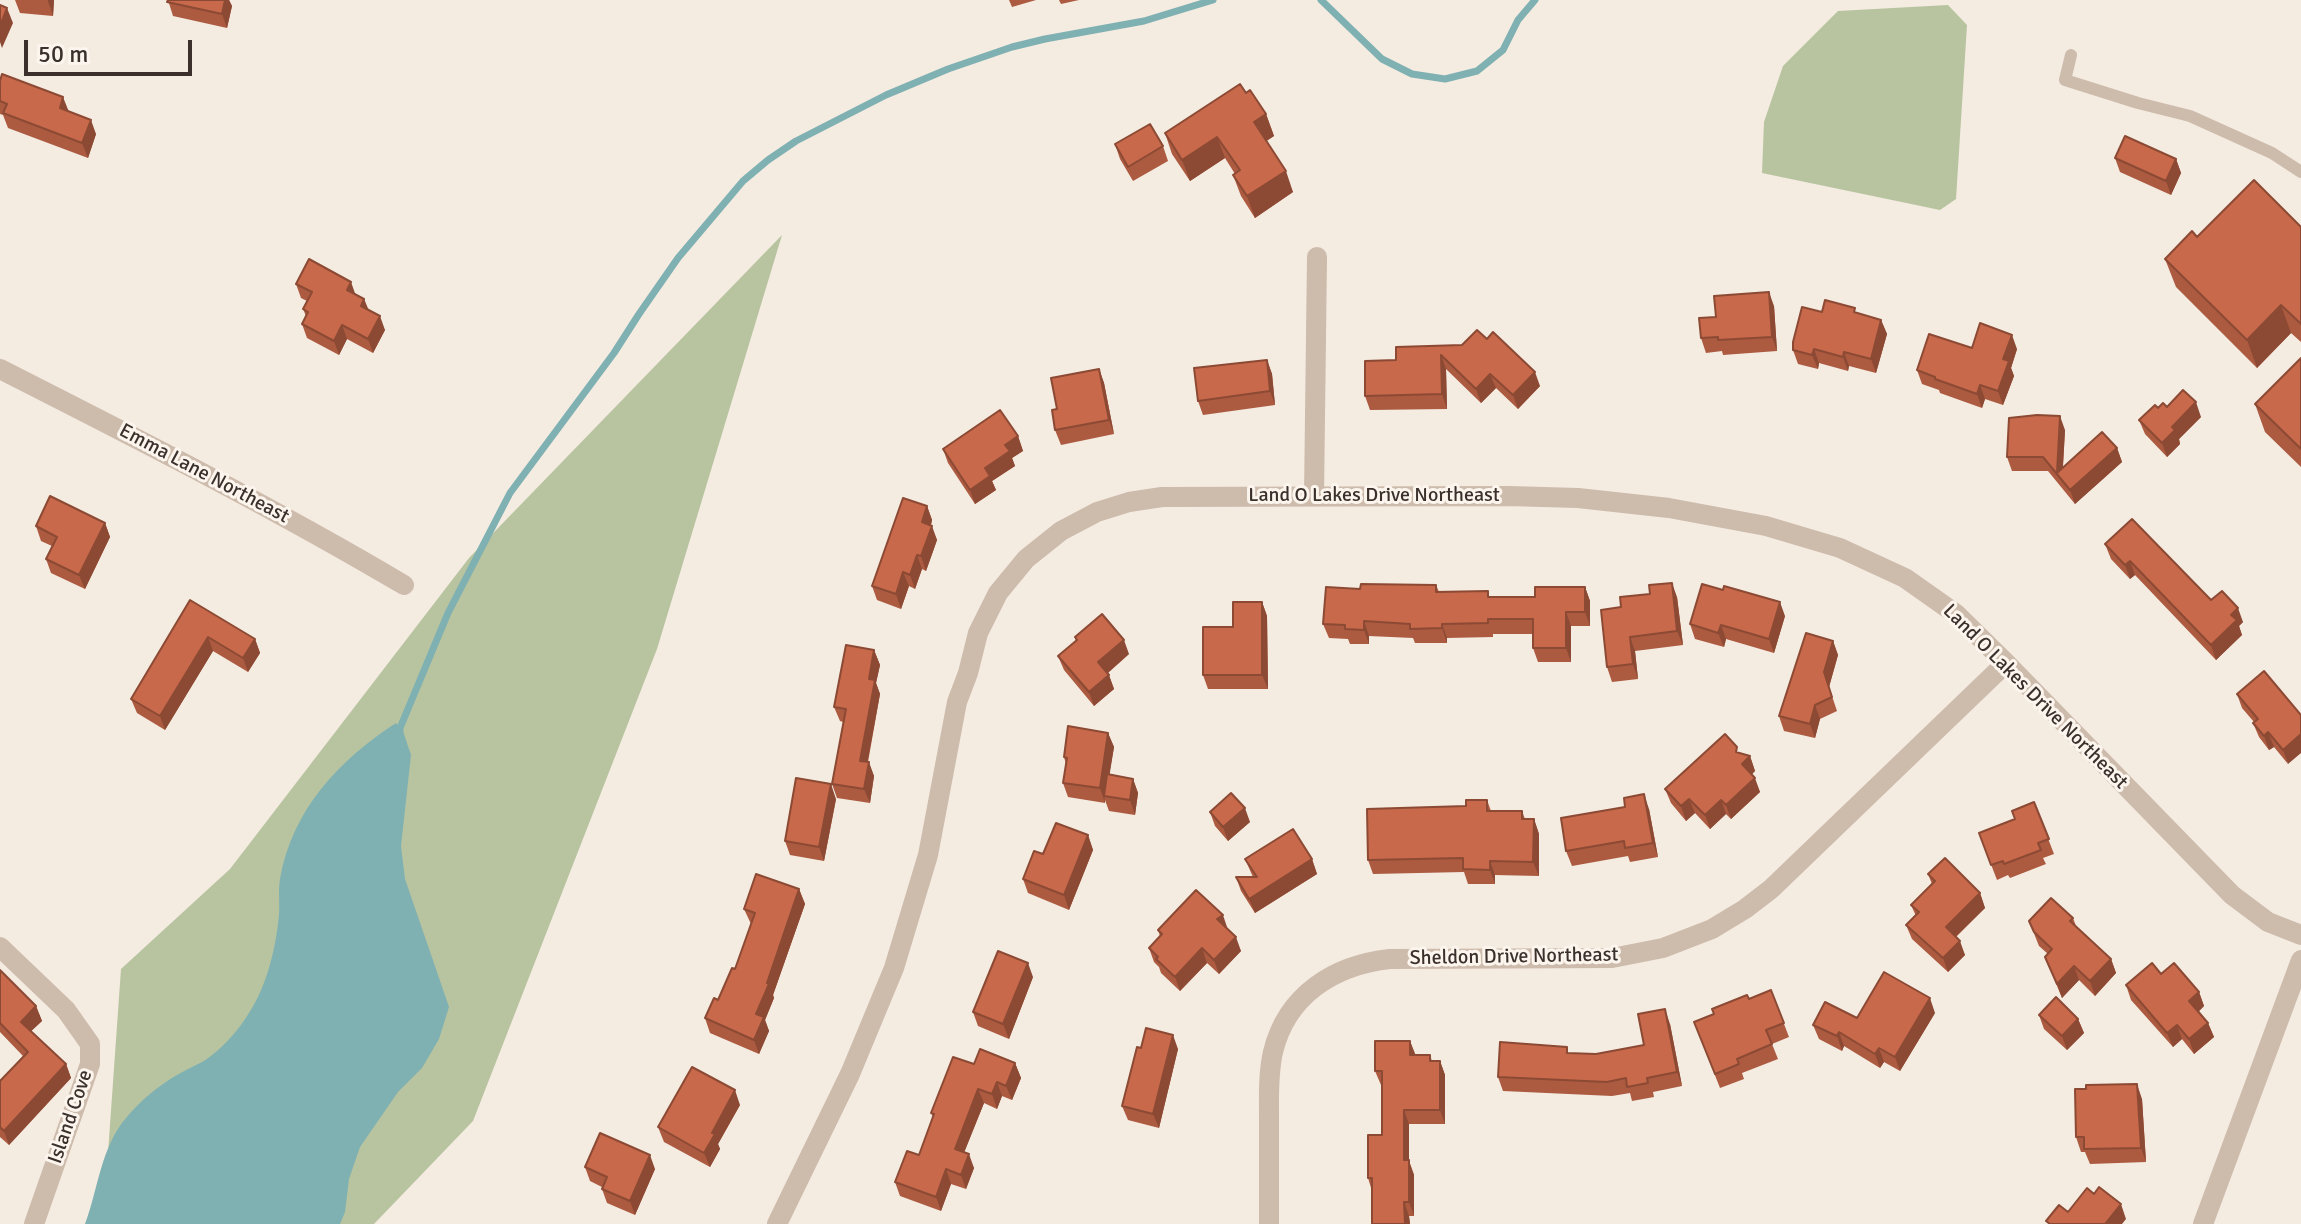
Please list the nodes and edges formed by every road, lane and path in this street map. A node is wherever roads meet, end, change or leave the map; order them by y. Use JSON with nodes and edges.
{"nodes":[{"id":1,"x":2071,"y":55,"type":"dead end"},
{"id":2,"x":2301,"y":172,"type":"edge"},
{"id":3,"x":1317,"y":257,"type":"dead end"},
{"id":4,"x":0,"y":369,"type":"edge"},
{"id":5,"x":1314,"y":496,"type":"junction"},
{"id":6,"x":404,"y":585,"type":"dead end"},
{"id":7,"x":2006,"y":663,"type":"junction"},
{"id":8,"x":2301,"y":935,"type":"edge"},
{"id":9,"x":0,"y":947,"type":"edge"},
{"id":10,"x":2301,"y":960,"type":"edge"},
{"id":11,"x":34,"y":1224,"type":"edge"},
{"id":12,"x":777,"y":1224,"type":"edge"},
{"id":13,"x":1269,"y":1224,"type":"edge"},
{"id":14,"x":2203,"y":1224,"type":"edge"}],
"edges":[{"from":1,"to":2,"type":"lane"},
{"from":3,"to":5,"type":"street"},
{"from":4,"to":6,"type":"street","name":"Emma Lane Northeast"},
{"from":5,"to":7,"type":"street","name":"Land O Lakes Drive Northeast"},
{"from":5,"to":12,"type":"street","name":"Land O Lakes Drive Northeast"},
{"from":7,"to":8,"type":"street","name":"Land O Lakes Drive Northeast"},
{"from":7,"to":13,"type":"street","name":"Sheldon Drive Northeast"},
{"from":9,"to":11,"type":"street","name":"Island Cove"},
{"from":10,"to":14,"type":"street"}]}
